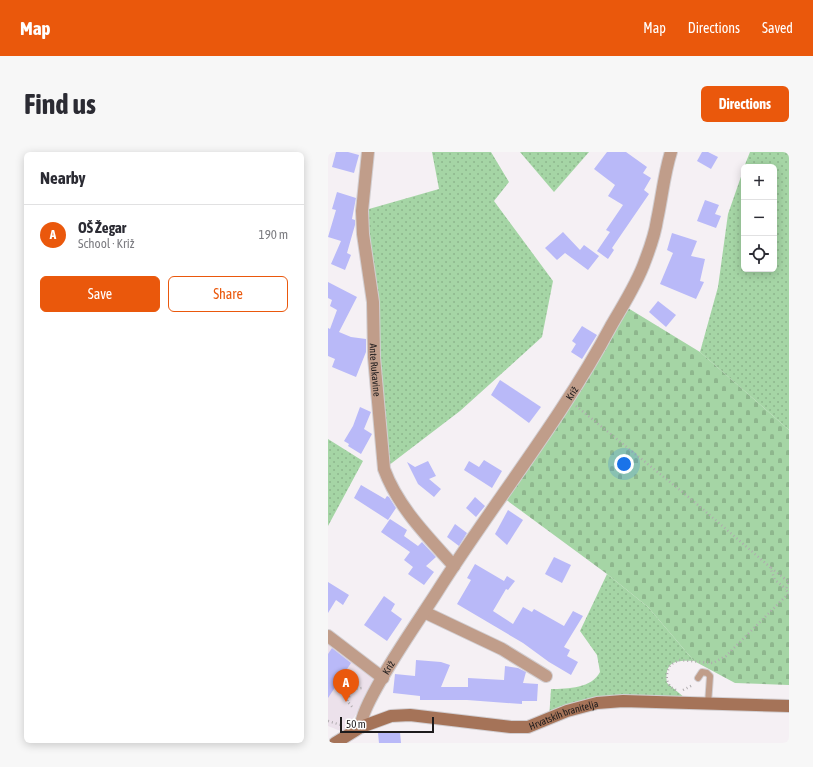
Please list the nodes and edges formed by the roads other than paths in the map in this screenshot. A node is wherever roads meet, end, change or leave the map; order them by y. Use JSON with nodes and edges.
{"nodes":[{"id":1,"x":368,"y":152,"type":"edge"},
{"id":2,"x":671,"y":152,"type":"edge"},
{"id":3,"x":454,"y":566,"type":"junction"},
{"id":4,"x":424,"y":612,"type":"junction"},
{"id":5,"x":328,"y":636,"type":"edge"},
{"id":6,"x":378,"y":675,"type":"junction"},
{"id":7,"x":546,"y":676,"type":"dead end"},
{"id":8,"x":698,"y":678,"type":"road end"},
{"id":9,"x":708,"y":704,"type":"junction"},
{"id":10,"x":789,"y":706,"type":"edge"},
{"id":11,"x":361,"y":727,"type":"junction"},
{"id":12,"x":340,"y":740,"type":"edge"}],
"edges":[{"from":1,"to":3,"type":"street","name":"Ante Rukavine"},
{"from":2,"to":3,"type":"street","name":"Križ"},
{"from":3,"to":4,"type":"street","name":"Križ"},
{"from":4,"to":6,"type":"street","name":"Križ"},
{"from":4,"to":7,"type":"street"},
{"from":5,"to":6,"type":"street"},
{"from":6,"to":11,"type":"street","name":"Križ"},
{"from":8,"to":9,"type":"lane"},
{"from":9,"to":10,"type":"street","name":"Hrvatskih branitelja"},
{"from":9,"to":11,"type":"street","name":"Hrvatskih branitelja"},
{"from":11,"to":12,"type":"street","name":"Hrvatskih branitelja"}]}
